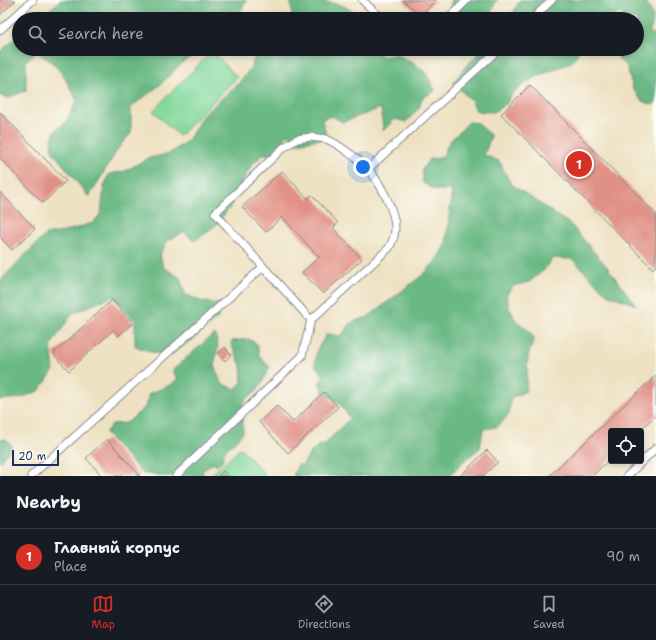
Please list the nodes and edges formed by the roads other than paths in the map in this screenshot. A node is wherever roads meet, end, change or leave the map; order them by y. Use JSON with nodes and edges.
{"nodes":[{"id":1,"x":32,"y":0,"type":"edge"},
{"id":2,"x":362,"y":0,"type":"edge"},
{"id":3,"x":467,"y":0,"type":"edge"},
{"id":4,"x":552,"y":0,"type":"edge"},
{"id":5,"x":19,"y":12,"type":"edge"},
{"id":6,"x":375,"y":12,"type":"edge"},
{"id":7,"x":455,"y":12,"type":"edge"},
{"id":8,"x":539,"y":12,"type":"edge"},
{"id":9,"x":12,"y":19,"type":"edge"},
{"id":10,"x":0,"y":30,"type":"edge"},
{"id":11,"x":491,"y":56,"type":"edge"},
{"id":12,"x":368,"y":169,"type":"junction"},
{"id":13,"x":263,"y":268,"type":"junction"},
{"id":14,"x":311,"y":320,"type":"junction"},
{"id":15,"x":656,"y":448,"type":"edge"},
{"id":16,"x":32,"y":476,"type":"edge"},
{"id":17,"x":176,"y":476,"type":"edge"},
{"id":18,"x":627,"y":476,"type":"edge"}],
"edges":[{"from":1,"to":5,"type":"lane"},
{"from":2,"to":6,"type":"lane"},
{"from":3,"to":7,"type":"lane"},
{"from":4,"to":8,"type":"lane"},
{"from":9,"to":10,"type":"lane"},
{"from":11,"to":12,"type":"lane"},
{"from":12,"to":13,"type":"lane"},
{"from":12,"to":14,"type":"lane"},
{"from":13,"to":14,"type":"lane"},
{"from":13,"to":16,"type":"lane"},
{"from":14,"to":17,"type":"lane"},
{"from":15,"to":18,"type":"lane"}]}
